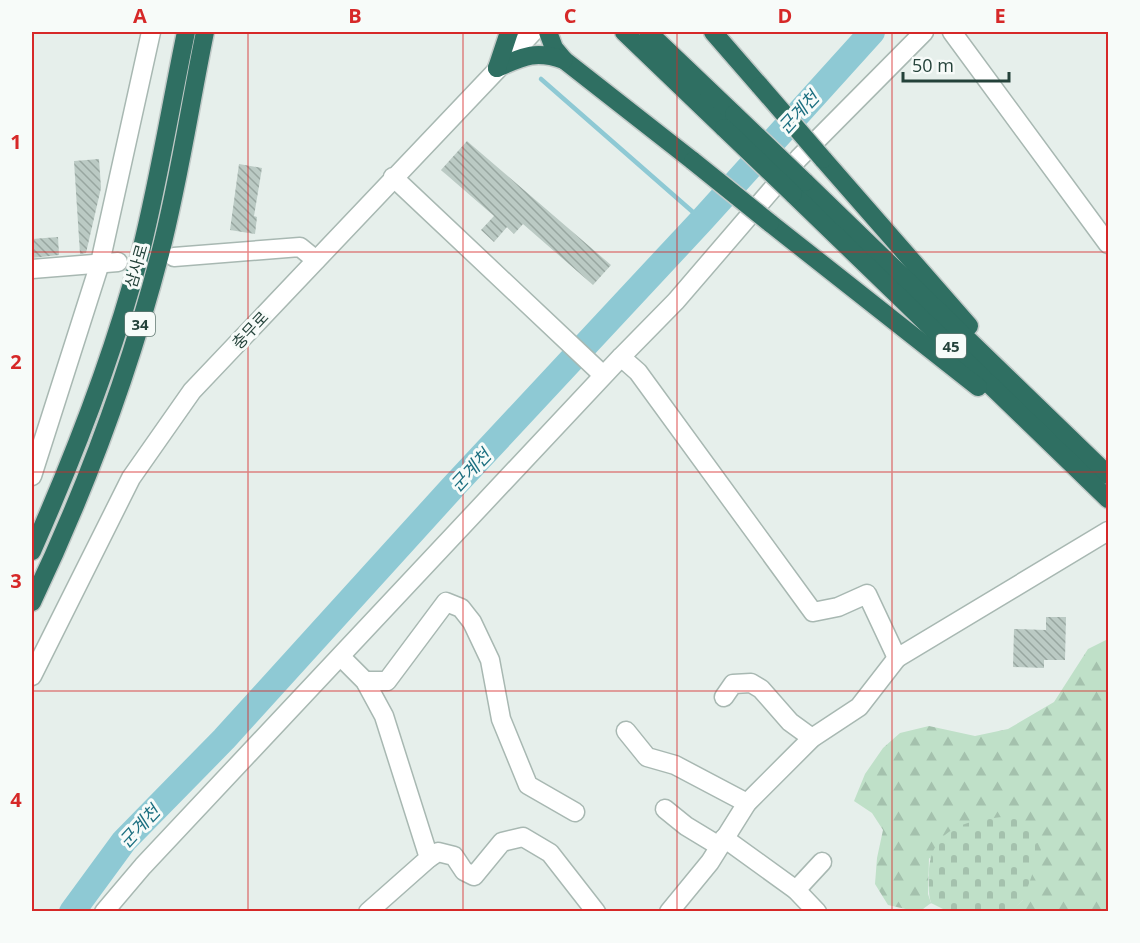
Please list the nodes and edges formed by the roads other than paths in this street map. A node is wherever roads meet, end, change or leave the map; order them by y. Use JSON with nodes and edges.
{"nodes":[{"id":1,"x":151,"y":32,"type":"edge"},
{"id":2,"x":186,"y":32,"type":"edge"},
{"id":3,"x":205,"y":32,"type":"edge"},
{"id":4,"x":509,"y":32,"type":"edge"},
{"id":5,"x":533,"y":32,"type":"edge"},
{"id":6,"x":548,"y":32,"type":"edge"},
{"id":7,"x":624,"y":32,"type":"edge"},
{"id":8,"x":648,"y":32,"type":"edge"},
{"id":9,"x":713,"y":32,"type":"edge"},
{"id":10,"x":924,"y":32,"type":"edge"},
{"id":11,"x":952,"y":32,"type":"edge"},
{"id":12,"x":564,"y":60,"type":"junction"},
{"id":13,"x":497,"y":68,"type":"junction"},
{"id":14,"x":729,"y":121,"type":"junction"},
{"id":15,"x":393,"y":177,"type":"junction"},
{"id":16,"x":799,"y":188,"type":"junction"},
{"id":17,"x":1108,"y":244,"type":"edge"},
{"id":18,"x":174,"y":257,"type":"dead end"},
{"id":19,"x":316,"y":260,"type":"junction"},
{"id":20,"x":109,"y":263,"type":"junction"},
{"id":21,"x":32,"y":269,"type":"edge"},
{"id":22,"x":621,"y":357,"type":"junction"},
{"id":23,"x":598,"y":370,"type":"junction"},
{"id":24,"x":1047,"y":416,"type":"junction"},
{"id":25,"x":1060,"y":452,"type":"junction"},
{"id":26,"x":1108,"y":475,"type":"edge"},
{"id":27,"x":32,"y":476,"type":"edge"},
{"id":28,"x":1108,"y":499,"type":"edge"},
{"id":29,"x":1108,"y":531,"type":"edge"},
{"id":30,"x":32,"y":551,"type":"edge"},
{"id":31,"x":32,"y":602,"type":"edge"},
{"id":32,"x":341,"y":657,"type":"junction"},
{"id":33,"x":897,"y":658,"type":"junction"},
{"id":34,"x":32,"y":676,"type":"edge"},
{"id":35,"x":364,"y":681,"type":"junction"},
{"id":36,"x":724,"y":698,"type":"dead end"},
{"id":37,"x":626,"y":731,"type":"dead end"},
{"id":38,"x":812,"y":738,"type":"junction"},
{"id":39,"x":747,"y":803,"type":"junction"},
{"id":40,"x":665,"y":809,"type":"dead end"},
{"id":41,"x":575,"y":812,"type":"dead end"},
{"id":42,"x":722,"y":842,"type":"junction"},
{"id":43,"x":429,"y":858,"type":"junction"},
{"id":44,"x":822,"y":862,"type":"dead end"},
{"id":45,"x":796,"y":890,"type":"junction"},
{"id":46,"x":104,"y":912,"type":"edge"},
{"id":47,"x":368,"y":912,"type":"edge"},
{"id":48,"x":596,"y":912,"type":"edge"},
{"id":49,"x":669,"y":912,"type":"edge"},
{"id":50,"x":816,"y":912,"type":"edge"}],
"edges":[{"from":1,"to":20,"type":"street"},
{"from":2,"to":30,"type":"highway","name":"삼사로","number":"34"},
{"from":3,"to":31,"type":"highway","name":"삼사로","number":"34"},
{"from":4,"to":13,"type":"highway"},
{"from":5,"to":13,"type":"street","name":"충무로"},
{"from":6,"to":12,"type":"highway"},
{"from":7,"to":14,"type":"highway","number":"45"},
{"from":8,"to":14,"type":"highway","number":"45"},
{"from":9,"to":24,"type":"highway","bridge":true},
{"from":10,"to":22,"type":"street"},
{"from":11,"to":17,"type":"street"},
{"from":12,"to":13,"type":"highway"},
{"from":12,"to":25,"type":"highway","bridge":true},
{"from":13,"to":15,"type":"street","name":"충무로"},
{"from":14,"to":16,"type":"highway","number":"45","bridge":true},
{"from":15,"to":19,"type":"street","name":"충무로"},
{"from":15,"to":23,"type":"street"},
{"from":16,"to":24,"type":"highway","number":"45"},
{"from":16,"to":25,"type":"highway","number":"45"},
{"from":18,"to":19,"type":"street"},
{"from":19,"to":34,"type":"street","name":"충무로"},
{"from":20,"to":21,"type":"street"},
{"from":20,"to":27,"type":"street"},
{"from":22,"to":23,"type":"street"},
{"from":22,"to":33,"type":"street"},
{"from":23,"to":32,"type":"street"},
{"from":24,"to":26,"type":"highway","number":"45"},
{"from":25,"to":28,"type":"highway","number":"45"},
{"from":29,"to":33,"type":"street"},
{"from":32,"to":35,"type":"street"},
{"from":32,"to":46,"type":"street"},
{"from":33,"to":38,"type":"street"},
{"from":35,"to":41,"type":"street"},
{"from":35,"to":43,"type":"street"},
{"from":36,"to":38,"type":"street"},
{"from":37,"to":39,"type":"street"},
{"from":38,"to":39,"type":"street"},
{"from":39,"to":42,"type":"street"},
{"from":40,"to":42,"type":"street"},
{"from":42,"to":45,"type":"street"},
{"from":42,"to":49,"type":"street"},
{"from":43,"to":47,"type":"street"},
{"from":43,"to":48,"type":"street"},
{"from":44,"to":45,"type":"street"},
{"from":45,"to":50,"type":"street"}]}
